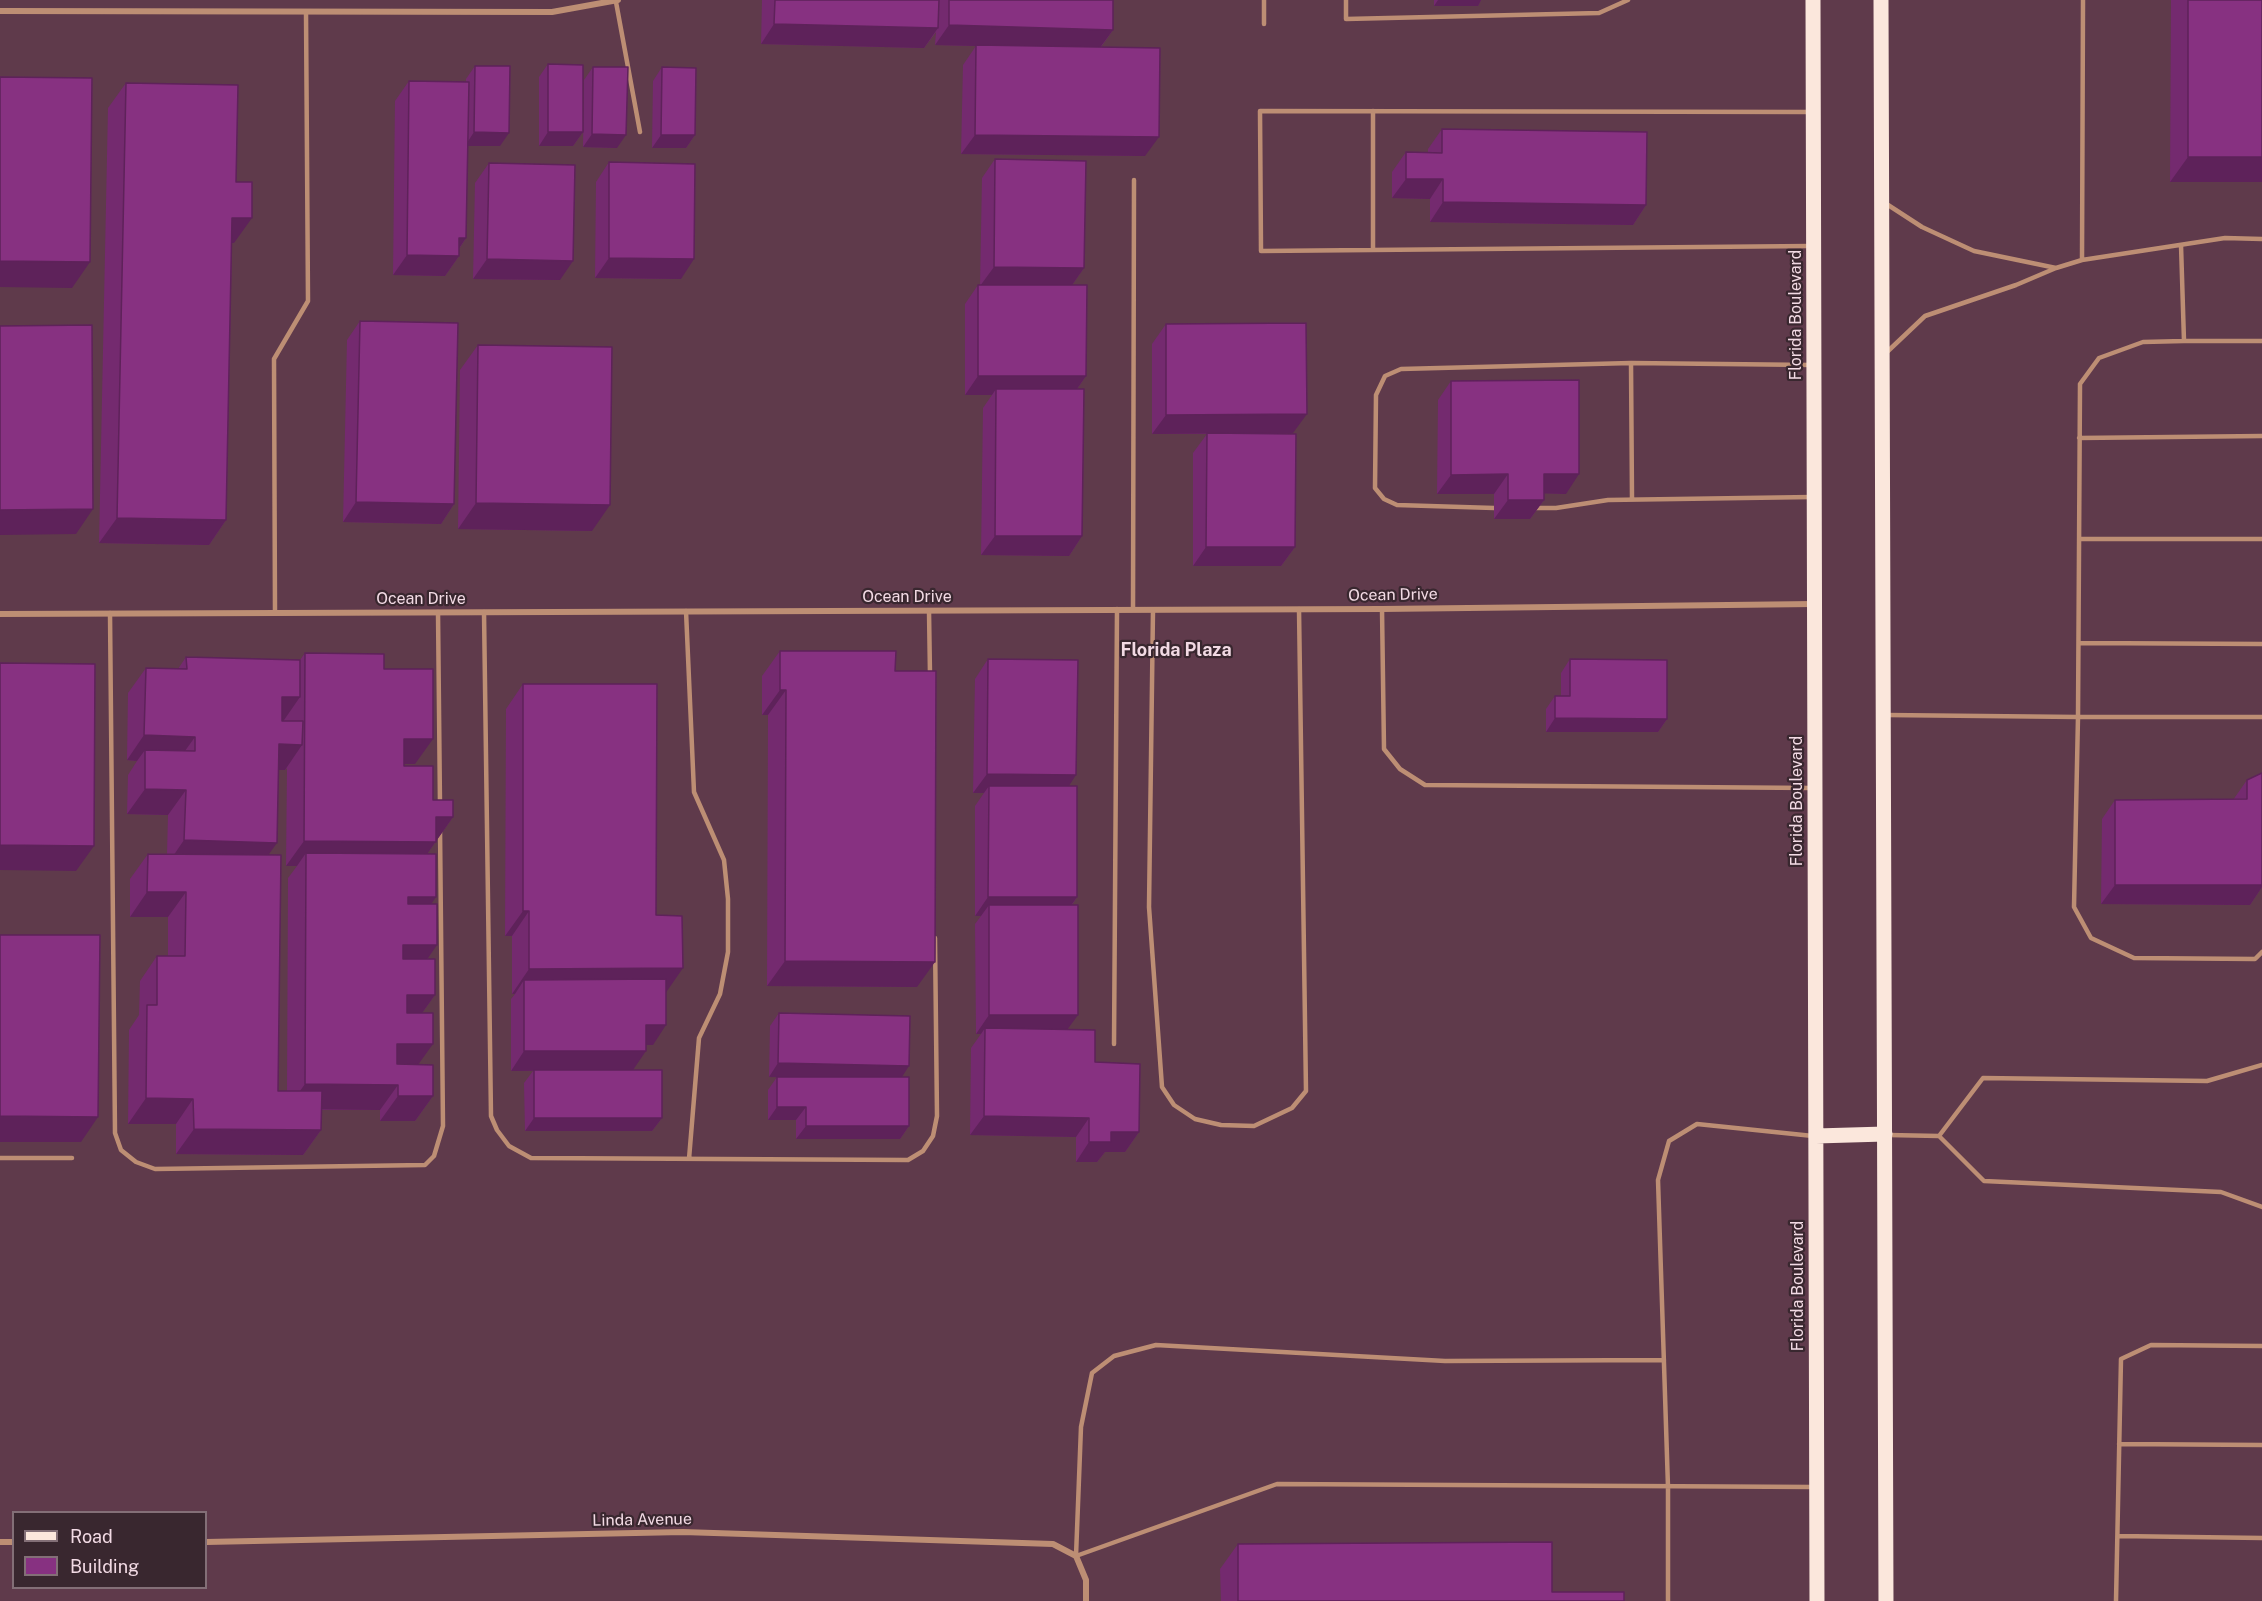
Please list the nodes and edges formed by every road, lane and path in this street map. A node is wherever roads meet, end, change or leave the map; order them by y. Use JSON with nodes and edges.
{"nodes":[{"id":1,"x":1264,"y":0,"type":"edge"},
{"id":2,"x":1346,"y":0,"type":"edge"},
{"id":3,"x":1628,"y":0,"type":"edge"},
{"id":4,"x":1813,"y":0,"type":"edge"},
{"id":5,"x":1881,"y":0,"type":"edge"},
{"id":6,"x":2083,"y":0,"type":"edge"},
{"id":7,"x":617,"y":1,"type":"edge"},
{"id":8,"x":0,"y":11,"type":"edge"},
{"id":9,"x":306,"y":12,"type":"junction"},
{"id":10,"x":1264,"y":24,"type":"dead end"},
{"id":11,"x":1373,"y":111,"type":"junction"},
{"id":12,"x":1814,"y":112,"type":"junction"},
{"id":13,"x":640,"y":132,"type":"dead end"},
{"id":14,"x":1134,"y":180,"type":"dead end"},
{"id":15,"x":1882,"y":201,"type":"junction"},
{"id":16,"x":2262,"y":239,"type":"edge"},
{"id":17,"x":2181,"y":244,"type":"junction"},
{"id":18,"x":1814,"y":246,"type":"junction"},
{"id":19,"x":1373,"y":249,"type":"junction"},
{"id":20,"x":2082,"y":260,"type":"junction"},
{"id":21,"x":2056,"y":268,"type":"junction"},
{"id":22,"x":2184,"y":341,"type":"junction"},
{"id":23,"x":2262,"y":341,"type":"edge"},
{"id":24,"x":1883,"y":356,"type":"junction"},
{"id":25,"x":1631,"y":363,"type":"junction"},
{"id":26,"x":1814,"y":365,"type":"junction"},
{"id":27,"x":2262,"y":436,"type":"edge"},
{"id":28,"x":2079,"y":438,"type":"junction"},
{"id":29,"x":1814,"y":497,"type":"junction"},
{"id":30,"x":1632,"y":499,"type":"junction"},
{"id":31,"x":1494,"y":508,"type":"dead end"},
{"id":32,"x":1531,"y":508,"type":"edge"},
{"id":33,"x":2079,"y":539,"type":"junction"},
{"id":34,"x":2262,"y":539,"type":"edge"},
{"id":35,"x":1814,"y":604,"type":"junction"},
{"id":36,"x":1117,"y":609,"type":"junction"},
{"id":37,"x":1133,"y":609,"type":"junction"},
{"id":38,"x":1299,"y":609,"type":"junction"},
{"id":39,"x":1382,"y":609,"type":"junction"},
{"id":40,"x":1153,"y":610,"type":"junction"},
{"id":41,"x":686,"y":611,"type":"junction"},
{"id":42,"x":930,"y":611,"type":"junction"},
{"id":43,"x":438,"y":612,"type":"junction"},
{"id":44,"x":484,"y":612,"type":"junction"},
{"id":45,"x":110,"y":613,"type":"junction"},
{"id":46,"x":275,"y":613,"type":"junction"},
{"id":47,"x":0,"y":614,"type":"edge"},
{"id":48,"x":2079,"y":643,"type":"junction"},
{"id":49,"x":2262,"y":644,"type":"edge"},
{"id":50,"x":931,"y":681,"type":"edge"},
{"id":51,"x":1883,"y":715,"type":"junction"},
{"id":52,"x":2078,"y":717,"type":"junction"},
{"id":53,"x":2262,"y":717,"type":"edge"},
{"id":54,"x":1815,"y":788,"type":"junction"},
{"id":55,"x":934,"y":928,"type":"edge"},
{"id":56,"x":2262,"y":951,"type":"edge"},
{"id":57,"x":1114,"y":1044,"type":"dead end"},
{"id":58,"x":2262,"y":1065,"type":"edge"},
{"id":59,"x":1885,"y":1134,"type":"junction"},
{"id":60,"x":1816,"y":1136,"type":"junction"},
{"id":61,"x":1939,"y":1136,"type":"junction"},
{"id":62,"x":0,"y":1158,"type":"edge"},
{"id":63,"x":72,"y":1158,"type":"dead end"},
{"id":64,"x":688,"y":1159,"type":"junction"},
{"id":65,"x":2262,"y":1207,"type":"edge"},
{"id":66,"x":2262,"y":1346,"type":"edge"},
{"id":67,"x":1664,"y":1360,"type":"junction"},
{"id":68,"x":2119,"y":1444,"type":"junction"},
{"id":69,"x":2262,"y":1445,"type":"edge"},
{"id":70,"x":1668,"y":1487,"type":"junction"},
{"id":71,"x":1816,"y":1488,"type":"junction"},
{"id":72,"x":2118,"y":1536,"type":"junction"},
{"id":73,"x":2262,"y":1538,"type":"edge"},
{"id":74,"x":207,"y":1542,"type":"edge"},
{"id":75,"x":1076,"y":1556,"type":"junction"},
{"id":76,"x":1086,"y":1601,"type":"edge"},
{"id":77,"x":1668,"y":1601,"type":"edge"},
{"id":78,"x":1817,"y":1601,"type":"edge"},
{"id":79,"x":1886,"y":1601,"type":"edge"},
{"id":80,"x":2116,"y":1601,"type":"edge"}],
"edges":[{"from":1,"to":10,"type":"lane"},
{"from":2,"to":3,"type":"lane"},
{"from":4,"to":12,"type":"main road","name":"Florida Boulevard"},
{"from":5,"to":15,"type":"main road"},
{"from":6,"to":20,"type":"lane"},
{"from":7,"to":9,"type":"street"},
{"from":7,"to":13,"type":"lane"},
{"from":8,"to":9,"type":"street"},
{"from":9,"to":46,"type":"lane"},
{"from":11,"to":12,"type":"lane"},
{"from":11,"to":19,"type":"lane"},
{"from":11,"to":19,"type":"lane"},
{"from":12,"to":18,"type":"main road","name":"Florida Boulevard"},
{"from":14,"to":37,"type":"lane"},
{"from":15,"to":21,"type":"lane"},
{"from":15,"to":24,"type":"main road"},
{"from":16,"to":17,"type":"lane"},
{"from":17,"to":20,"type":"lane"},
{"from":17,"to":22,"type":"lane"},
{"from":18,"to":19,"type":"lane"},
{"from":18,"to":26,"type":"main road","name":"Florida Boulevard"},
{"from":20,"to":21,"type":"lane"},
{"from":21,"to":24,"type":"lane"},
{"from":22,"to":23,"type":"lane"},
{"from":22,"to":28,"type":"lane"},
{"from":24,"to":51,"type":"main road"},
{"from":25,"to":26,"type":"lane"},
{"from":25,"to":30,"type":"lane"},
{"from":25,"to":31,"type":"lane"},
{"from":26,"to":29,"type":"main road","name":"Florida Boulevard"},
{"from":27,"to":28,"type":"lane"},
{"from":28,"to":33,"type":"lane"},
{"from":29,"to":30,"type":"lane"},
{"from":29,"to":35,"type":"main road","name":"Florida Boulevard"},
{"from":30,"to":32,"type":"lane"},
{"from":33,"to":34,"type":"lane"},
{"from":33,"to":48,"type":"lane"},
{"from":35,"to":39,"type":"street","name":"Ocean Drive"},
{"from":35,"to":54,"type":"main road","name":"Florida Boulevard"},
{"from":36,"to":37,"type":"street","name":"Ocean Drive"},
{"from":36,"to":42,"type":"street","name":"Ocean Drive"},
{"from":36,"to":57,"type":"lane"},
{"from":37,"to":40,"type":"street","name":"Ocean Drive"},
{"from":38,"to":39,"type":"street","name":"Ocean Drive"},
{"from":38,"to":40,"type":"street","name":"Ocean Drive"},
{"from":38,"to":40,"type":"lane"},
{"from":39,"to":54,"type":"lane"},
{"from":41,"to":42,"type":"street","name":"Ocean Drive"},
{"from":41,"to":44,"type":"street","name":"Ocean Drive"},
{"from":41,"to":64,"type":"lane"},
{"from":42,"to":50,"type":"lane"},
{"from":43,"to":44,"type":"street","name":"Ocean Drive"},
{"from":43,"to":45,"type":"lane"},
{"from":43,"to":46,"type":"street","name":"Ocean Drive"},
{"from":44,"to":64,"type":"lane"},
{"from":45,"to":46,"type":"street","name":"Ocean Drive"},
{"from":45,"to":47,"type":"street","name":"Ocean Drive"},
{"from":48,"to":49,"type":"lane"},
{"from":48,"to":52,"type":"lane"},
{"from":51,"to":52,"type":"lane"},
{"from":51,"to":59,"type":"main road"},
{"from":52,"to":53,"type":"lane"},
{"from":52,"to":56,"type":"lane"},
{"from":54,"to":60,"type":"main road","name":"Florida Boulevard"},
{"from":55,"to":64,"type":"lane"},
{"from":58,"to":61,"type":"lane"},
{"from":59,"to":60,"type":"main road"},
{"from":59,"to":61,"type":"lane"},
{"from":59,"to":79,"type":"main road"},
{"from":60,"to":67,"type":"lane"},
{"from":60,"to":71,"type":"main road","name":"Florida Boulevard"},
{"from":61,"to":65,"type":"lane"},
{"from":62,"to":63,"type":"lane"},
{"from":66,"to":68,"type":"lane"},
{"from":67,"to":70,"type":"lane"},
{"from":67,"to":75,"type":"lane"},
{"from":68,"to":69,"type":"lane"},
{"from":68,"to":72,"type":"lane"},
{"from":70,"to":71,"type":"lane"},
{"from":70,"to":75,"type":"lane"},
{"from":70,"to":77,"type":"lane"},
{"from":71,"to":78,"type":"main road","name":"Florida Boulevard"},
{"from":72,"to":73,"type":"lane"},
{"from":72,"to":80,"type":"lane"},
{"from":74,"to":75,"type":"street","name":"Linda Avenue"},
{"from":75,"to":76,"type":"street"}]}
